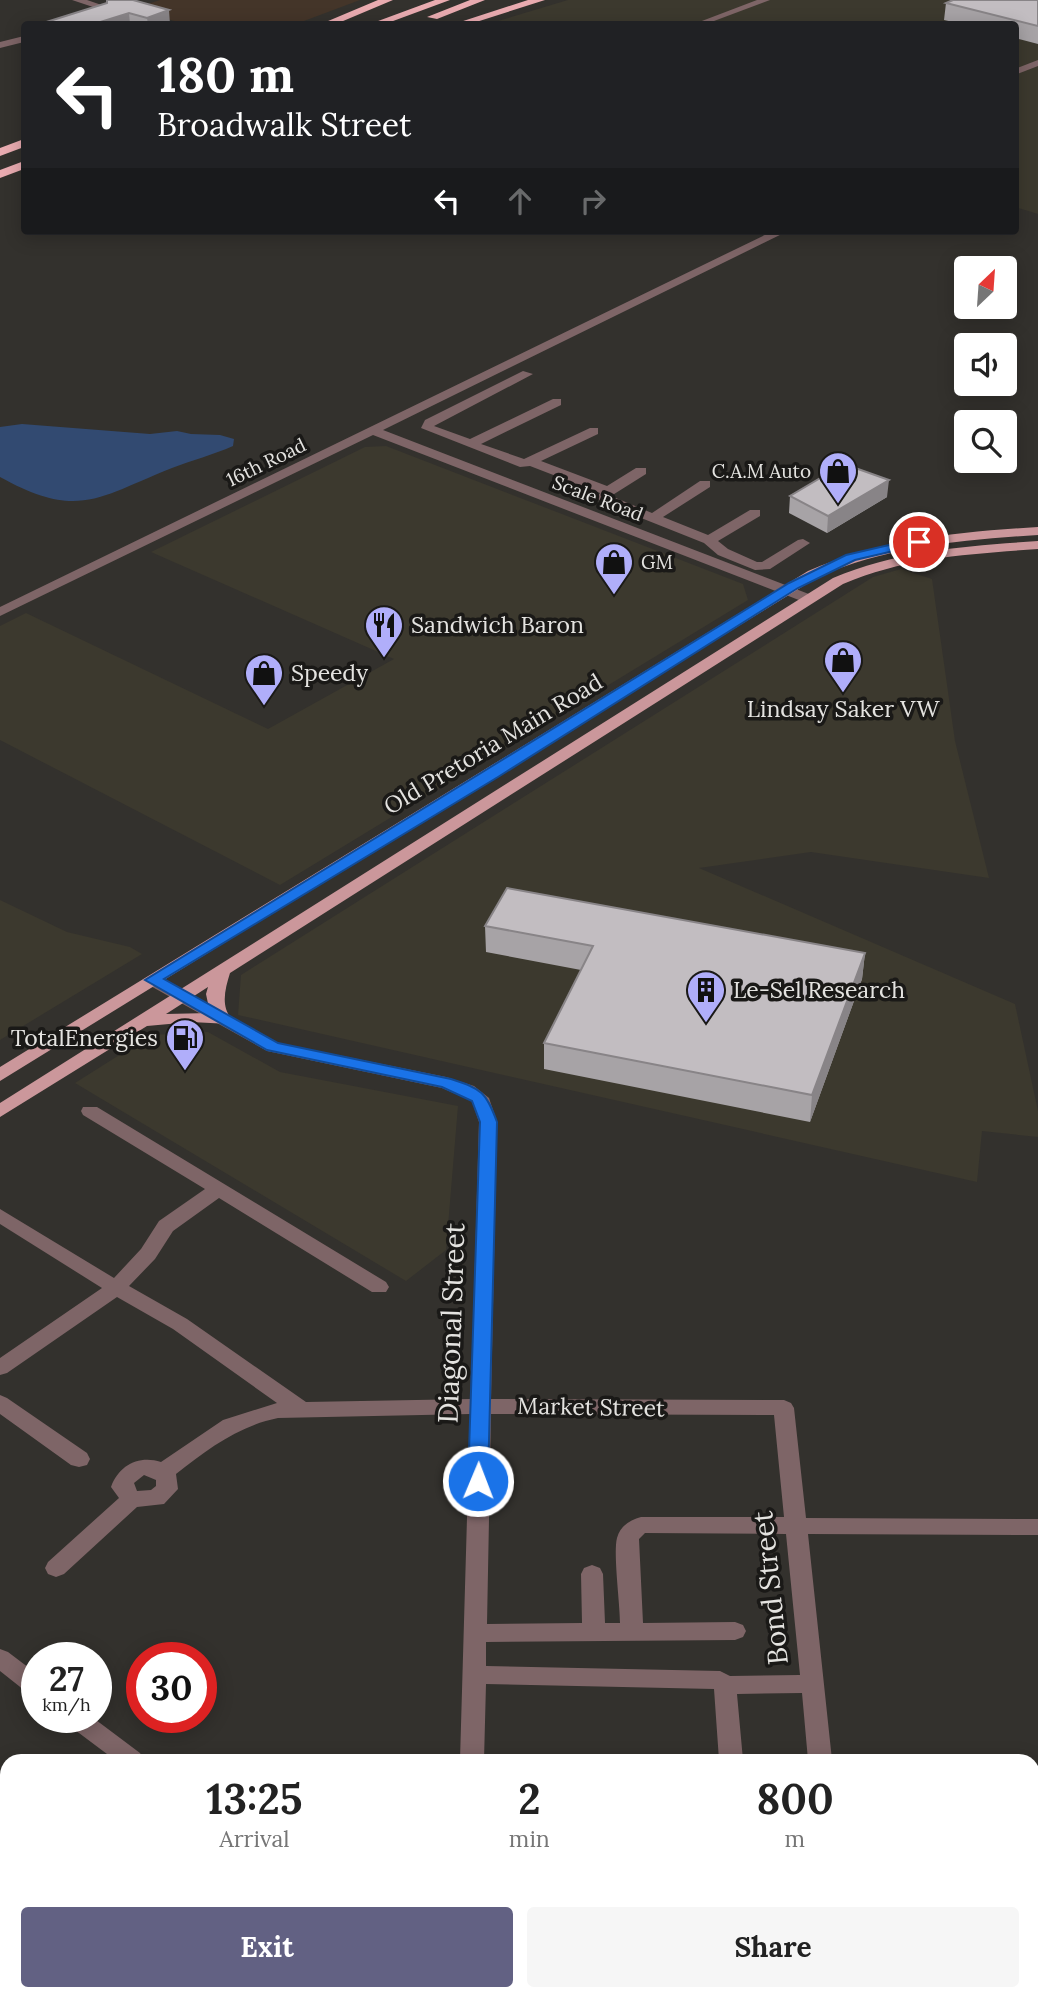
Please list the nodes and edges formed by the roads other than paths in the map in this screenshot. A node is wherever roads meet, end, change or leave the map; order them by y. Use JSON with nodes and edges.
{"nodes":[{"id":1,"x":77,"y":0,"type":"edge"},
{"id":2,"x":388,"y":0,"type":"edge"},
{"id":3,"x":445,"y":0,"type":"edge"},
{"id":4,"x":480,"y":0,"type":"edge"},
{"id":5,"x":540,"y":0,"type":"edge"},
{"id":6,"x":765,"y":0,"type":"edge"},
{"id":7,"x":125,"y":7,"type":"edge"},
{"id":8,"x":114,"y":11,"type":"junction"},
{"id":9,"x":95,"y":17,"type":"edge"},
{"id":10,"x":335,"y":21,"type":"edge"},
{"id":11,"x":385,"y":21,"type":"edge"},
{"id":12,"x":420,"y":21,"type":"edge"},
{"id":13,"x":470,"y":21,"type":"edge"},
{"id":14,"x":706,"y":21,"type":"edge"},
{"id":15,"x":21,"y":40,"type":"edge"},
{"id":16,"x":0,"y":45,"type":"edge"},
{"id":17,"x":1038,"y":63,"type":"edge"},
{"id":18,"x":1019,"y":70,"type":"edge"},
{"id":19,"x":21,"y":144,"type":"edge"},
{"id":20,"x":21,"y":151,"type":"edge"},
{"id":21,"x":0,"y":152,"type":"edge"},
{"id":22,"x":0,"y":159,"type":"edge"},
{"id":23,"x":21,"y":168,"type":"edge"},
{"id":24,"x":0,"y":176,"type":"edge"},
{"id":25,"x":773,"y":235,"type":"edge"},
{"id":26,"x":527,"y":374,"type":"dead end"},
{"id":27,"x":557,"y":402,"type":"dead end"},
{"id":28,"x":373,"y":431,"type":"junction"},
{"id":29,"x":594,"y":431,"type":"dead end"},
{"id":30,"x":470,"y":444,"type":"junction"},
{"id":31,"x":533,"y":463,"type":"junction"},
{"id":32,"x":641,"y":471,"type":"dead end"},
{"id":33,"x":565,"y":475,"type":"junction"},
{"id":34,"x":579,"y":480,"type":"junction"},
{"id":35,"x":705,"y":484,"type":"dead end"},
{"id":36,"x":608,"y":491,"type":"junction"},
{"id":37,"x":532,"y":493,"type":"junction"},
{"id":38,"x":546,"y":498,"type":"junction"},
{"id":39,"x":755,"y":513,"type":"dead end"},
{"id":40,"x":654,"y":517,"type":"junction"},
{"id":41,"x":1038,"y":530,"type":"edge"},
{"id":42,"x":709,"y":540,"type":"junction"},
{"id":43,"x":803,"y":543,"type":"dead end"},
{"id":44,"x":1038,"y":545,"type":"edge"},
{"id":45,"x":784,"y":591,"type":"junction"},
{"id":46,"x":809,"y":599,"type":"junction"},
{"id":47,"x":0,"y":611,"type":"edge"},
{"id":48,"x":222,"y":970,"type":"junction"},
{"id":49,"x":153,"y":980,"type":"junction"},
{"id":50,"x":180,"y":997,"type":"junction"},
{"id":51,"x":222,"y":1018,"type":"junction"},
{"id":52,"x":142,"y":1021,"type":"junction"},
{"id":53,"x":0,"y":1075,"type":"edge"},
{"id":54,"x":0,"y":1111,"type":"edge"},
{"id":55,"x":90,"y":1111,"type":"dead end"},
{"id":56,"x":218,"y":1189,"type":"junction"},
{"id":57,"x":0,"y":1215,"type":"edge"},
{"id":58,"x":379,"y":1286,"type":"dead end"},
{"id":59,"x":116,"y":1288,"type":"junction"},
{"id":60,"x":0,"y":1368,"type":"edge"},
{"id":61,"x":0,"y":1403,"type":"edge"},
{"id":62,"x":480,"y":1406,"type":"junction"},
{"id":63,"x":300,"y":1408,"type":"junction"},
{"id":64,"x":784,"y":1408,"type":"joint"},
{"id":65,"x":79,"y":1459,"type":"dead end"},
{"id":66,"x":795,"y":1527,"type":"junction"},
{"id":67,"x":1038,"y":1527,"type":"edge"},
{"id":68,"x":56,"y":1568,"type":"dead end"},
{"id":69,"x":593,"y":1574,"type":"dead end"},
{"id":70,"x":735,"y":1631,"type":"dead end"},
{"id":71,"x":594,"y":1632,"type":"junction"},
{"id":72,"x":632,"y":1632,"type":"junction"},
{"id":73,"x":474,"y":1633,"type":"junction"},
{"id":74,"x":0,"y":1658,"type":"edge"},
{"id":75,"x":21,"y":1674,"type":"edge"},
{"id":76,"x":474,"y":1675,"type":"junction"},
{"id":77,"x":812,"y":1684,"type":"junction"},
{"id":78,"x":725,"y":1685,"type":"junction"},
{"id":79,"x":96,"y":1733,"type":"edge"},
{"id":80,"x":124,"y":1754,"type":"edge"},
{"id":81,"x":472,"y":1754,"type":"edge"},
{"id":82,"x":731,"y":1754,"type":"edge"},
{"id":83,"x":819,"y":1754,"type":"edge"}],
"edges":[{"from":1,"to":8,"type":"street"},
{"from":2,"to":10,"type":"highway"},
{"from":3,"to":11,"type":"highway"},
{"from":4,"to":12,"type":"highway"},
{"from":5,"to":13,"type":"highway"},
{"from":6,"to":14,"type":"street"},
{"from":7,"to":8,"type":"street"},
{"from":8,"to":9,"type":"street"},
{"from":15,"to":16,"type":"street"},
{"from":17,"to":18,"type":"street"},
{"from":19,"to":21,"type":"highway"},
{"from":20,"to":22,"type":"highway"},
{"from":23,"to":24,"type":"highway"},
{"from":25,"to":28,"type":"street","name":"16th Road"},
{"from":26,"to":30,"type":"street"},
{"from":27,"to":30,"type":"street"},
{"from":28,"to":37,"type":"street","name":"Scale Road"},
{"from":28,"to":47,"type":"street","name":"16th Road"},
{"from":29,"to":31,"type":"street"},
{"from":30,"to":31,"type":"street"},
{"from":31,"to":33,"type":"street"},
{"from":32,"to":36,"type":"street"},
{"from":33,"to":34,"type":"street"},
{"from":33,"to":37,"type":"street"},
{"from":34,"to":36,"type":"street"},
{"from":34,"to":38,"type":"street"},
{"from":35,"to":40,"type":"street"},
{"from":36,"to":40,"type":"street"},
{"from":37,"to":38,"type":"street","name":"Scale Road"},
{"from":38,"to":45,"type":"street","name":"Scale Road"},
{"from":39,"to":42,"type":"street"},
{"from":40,"to":42,"type":"street"},
{"from":41,"to":45,"type":"main road","name":"Old Pretoria Main Road"},
{"from":42,"to":43,"type":"street"},
{"from":44,"to":46,"type":"main road","name":"Old Pretoria Main Road"},
{"from":45,"to":46,"type":"street","name":"Scale Road"},
{"from":45,"to":49,"type":"main road","name":"Old Pretoria Main Road"},
{"from":46,"to":48,"type":"main road","name":"Old Pretoria Main Road"},
{"from":48,"to":50,"type":"main road","name":"Old Pretoria Main Road"},
{"from":48,"to":51,"type":"main road"},
{"from":49,"to":50,"type":"street"},
{"from":49,"to":53,"type":"main road","name":"Old Pretoria Main Road"},
{"from":50,"to":51,"type":"street"},
{"from":50,"to":52,"type":"main road","name":"Old Pretoria Main Road"},
{"from":51,"to":52,"type":"main road"},
{"from":51,"to":62,"type":"street","name":"Diagonal Street"},
{"from":52,"to":54,"type":"main road","name":"Old Pretoria Main Road"},
{"from":55,"to":56,"type":"street"},
{"from":56,"to":58,"type":"street"},
{"from":56,"to":59,"type":"street"},
{"from":57,"to":59,"type":"street"},
{"from":59,"to":60,"type":"street"},
{"from":59,"to":63,"type":"street"},
{"from":61,"to":65,"type":"street"},
{"from":62,"to":63,"type":"street","name":"Market Street"},
{"from":62,"to":64,"type":"street","name":"Market Street"},
{"from":62,"to":73,"type":"street","name":"Diagonal Street"},
{"from":63,"to":68,"type":"street","name":"Market Street"},
{"from":64,"to":66,"type":"street","name":"Bond Street"},
{"from":66,"to":67,"type":"street"},
{"from":66,"to":72,"type":"street"},
{"from":66,"to":77,"type":"street","name":"Bond Street"},
{"from":69,"to":71,"type":"street"},
{"from":70,"to":72,"type":"street"},
{"from":71,"to":72,"type":"street"},
{"from":71,"to":73,"type":"street"},
{"from":73,"to":76,"type":"street","name":"Diagonal Street"},
{"from":74,"to":75,"type":"street"},
{"from":76,"to":78,"type":"street"},
{"from":76,"to":81,"type":"street","name":"Diagonal Street"},
{"from":77,"to":78,"type":"street"},
{"from":77,"to":83,"type":"street","name":"Bond Street"},
{"from":78,"to":82,"type":"street"},
{"from":79,"to":80,"type":"street"}]}
